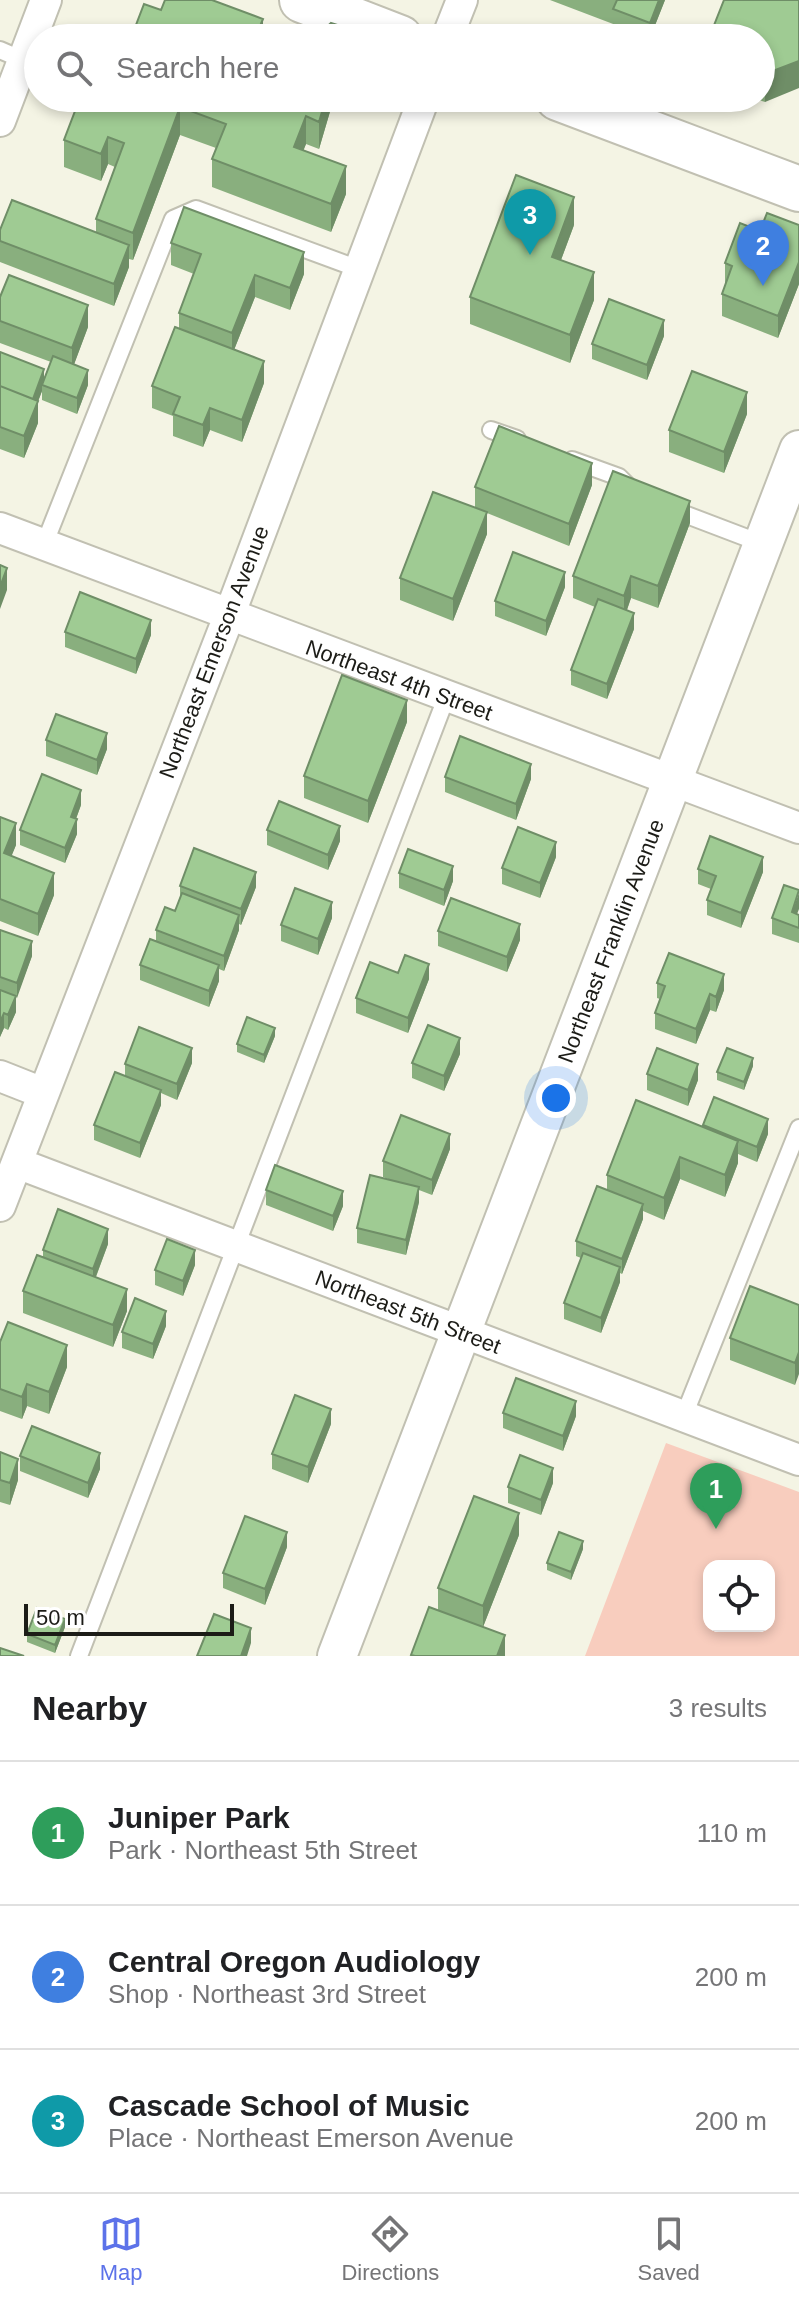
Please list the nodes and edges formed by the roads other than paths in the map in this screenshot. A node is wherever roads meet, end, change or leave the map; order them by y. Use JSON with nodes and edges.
{"nodes":[{"id":1,"x":46,"y":0,"type":"edge"},
{"id":2,"x":302,"y":0,"type":"edge"},
{"id":3,"x":462,"y":0,"type":"edge"},
{"id":4,"x":31,"y":24,"type":"edge"},
{"id":5,"x":364,"y":24,"type":"edge"},
{"id":6,"x":453,"y":24,"type":"edge"},
{"id":7,"x":24,"y":36,"type":"edge"},
{"id":8,"x":12,"y":55,"type":"edge"},
{"id":9,"x":419,"y":112,"type":"edge"},
{"id":10,"x":595,"y":112,"type":"edge"},
{"id":11,"x":0,"y":121,"type":"edge"},
{"id":12,"x":799,"y":189,"type":"edge"},
{"id":13,"x":359,"y":269,"type":"junction"},
{"id":14,"x":491,"y":430,"type":"dead end"},
{"id":15,"x":534,"y":446,"type":"edge"},
{"id":16,"x":799,"y":450,"type":"edge"},
{"id":17,"x":562,"y":456,"type":"edge"},
{"id":18,"x":0,"y":528,"type":"edge"},
{"id":19,"x":763,"y":544,"type":"junction"},
{"id":20,"x":44,"y":545,"type":"junction"},
{"id":21,"x":229,"y":616,"type":"junction"},
{"id":22,"x":446,"y":698,"type":"junction"},
{"id":23,"x":672,"y":782,"type":"junction"},
{"id":24,"x":799,"y":828,"type":"edge"},
{"id":25,"x":0,"y":1076,"type":"edge"},
{"id":26,"x":43,"y":1093,"type":"junction"},
{"id":27,"x":799,"y":1128,"type":"edge"},
{"id":28,"x":17,"y":1163,"type":"junction"},
{"id":29,"x":0,"y":1206,"type":"edge"},
{"id":30,"x":235,"y":1245,"type":"junction"},
{"id":31,"x":461,"y":1333,"type":"junction"},
{"id":32,"x":683,"y":1418,"type":"junction"},
{"id":33,"x":799,"y":1460,"type":"edge"},
{"id":34,"x":79,"y":1656,"type":"edge"},
{"id":35,"x":337,"y":1656,"type":"edge"}],
"edges":[{"from":1,"to":4,"type":"street"},
{"from":2,"to":5,"type":"main road"},
{"from":3,"to":6,"type":"street"},
{"from":7,"to":8,"type":"street"},
{"from":8,"to":11,"type":"street"},
{"from":9,"to":13,"type":"street","name":"Northeast Emerson Avenue"},
{"from":10,"to":12,"type":"main road"},
{"from":13,"to":20,"type":"lane"},
{"from":13,"to":21,"type":"street","name":"Northeast Emerson Avenue"},
{"from":14,"to":15,"type":"lane"},
{"from":16,"to":19,"type":"street","name":"Northeast Franklin Avenue"},
{"from":17,"to":19,"type":"lane"},
{"from":18,"to":20,"type":"street","name":"Northeast 4th Street"},
{"from":19,"to":23,"type":"street","name":"Northeast Franklin Avenue"},
{"from":20,"to":21,"type":"street","name":"Northeast 4th Street"},
{"from":21,"to":22,"type":"street","name":"Northeast 4th Street"},
{"from":21,"to":26,"type":"street","name":"Northeast Emerson Avenue"},
{"from":22,"to":23,"type":"street","name":"Northeast 4th Street"},
{"from":22,"to":30,"type":"lane"},
{"from":23,"to":24,"type":"street","name":"Northeast 4th Street"},
{"from":23,"to":31,"type":"street","name":"Northeast Franklin Avenue"},
{"from":25,"to":26,"type":"street"},
{"from":26,"to":28,"type":"street","name":"Northeast Emerson Avenue"},
{"from":27,"to":32,"type":"lane"},
{"from":28,"to":29,"type":"street","name":"Northeast Emerson Avenue"},
{"from":28,"to":30,"type":"street","name":"Northeast 5th Street"},
{"from":30,"to":31,"type":"street","name":"Northeast 5th Street"},
{"from":30,"to":34,"type":"lane"},
{"from":31,"to":32,"type":"street","name":"Northeast 5th Street"},
{"from":31,"to":35,"type":"street","name":"Northeast Franklin Avenue"},
{"from":32,"to":33,"type":"street","name":"Northeast 5th Street"}]}
